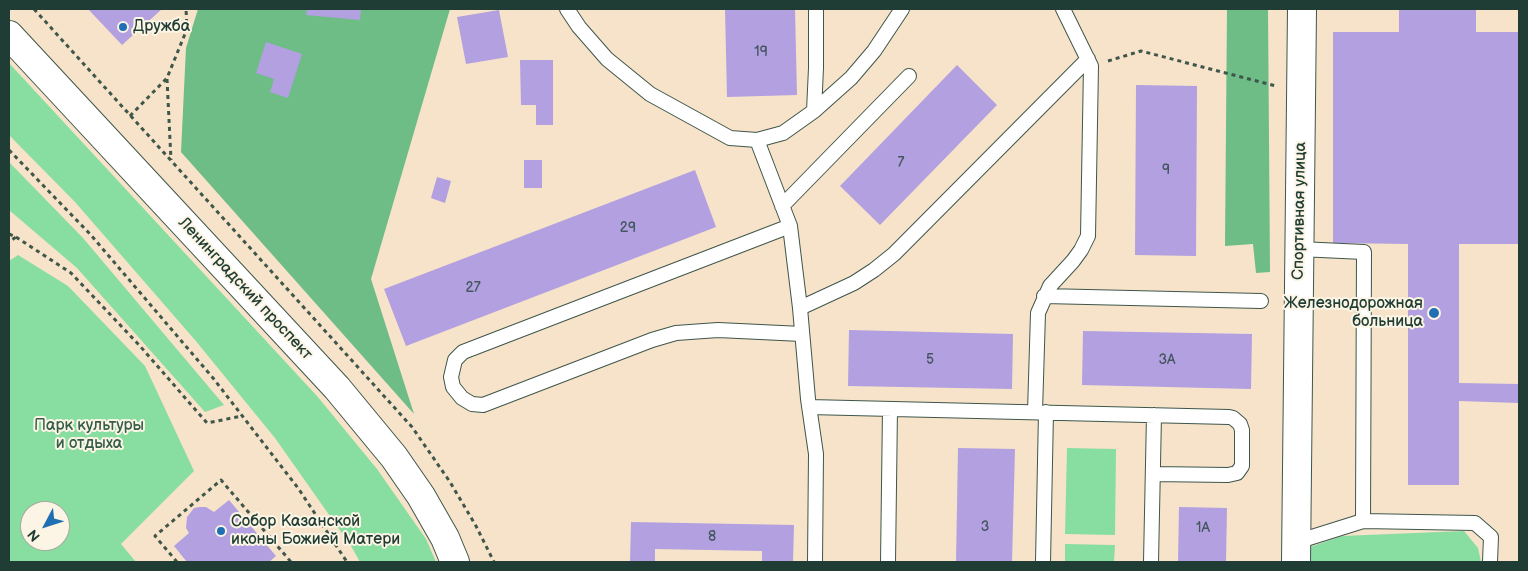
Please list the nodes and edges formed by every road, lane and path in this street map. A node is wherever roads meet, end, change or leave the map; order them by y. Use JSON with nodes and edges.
{"nodes":[{"id":1,"x":186,"y":9,"type":"edge"},
{"id":2,"x":567,"y":9,"type":"edge"},
{"id":3,"x":816,"y":9,"type":"edge"},
{"id":4,"x":902,"y":9,"type":"edge"},
{"id":5,"x":1063,"y":9,"type":"edge"},
{"id":6,"x":1302,"y":9,"type":"edge"},
{"id":7,"x":9,"y":35,"type":"edge"},
{"id":8,"x":1089,"y":63,"type":"junction"},
{"id":9,"x":909,"y":76,"type":"dead end"},
{"id":10,"x":167,"y":78,"type":"junction"},
{"id":11,"x":1301,"y":92,"type":"junction"},
{"id":12,"x":814,"y":111,"type":"junction"},
{"id":13,"x":130,"y":116,"type":"dead end"},
{"id":14,"x":757,"y":140,"type":"junction"},
{"id":15,"x":9,"y":150,"type":"edge"},
{"id":16,"x":171,"y":160,"type":"dead end"},
{"id":17,"x":782,"y":206,"type":"junction"},
{"id":18,"x":790,"y":226,"type":"junction"},
{"id":19,"x":9,"y":234,"type":"edge"},
{"id":20,"x":16,"y":236,"type":"junction"},
{"id":21,"x":9,"y":242,"type":"edge"},
{"id":22,"x":1300,"y":249,"type":"junction"},
{"id":23,"x":1044,"y":296,"type":"junction"},
{"id":24,"x":1261,"y":301,"type":"dead end"},
{"id":25,"x":800,"y":308,"type":"junction"},
{"id":26,"x":802,"y":334,"type":"junction"},
{"id":27,"x":809,"y":407,"type":"junction"},
{"id":28,"x":890,"y":409,"type":"junction"},
{"id":29,"x":1041,"y":412,"type":"junction"},
{"id":30,"x":1154,"y":415,"type":"junction"},
{"id":31,"x":242,"y":416,"type":"junction"},
{"id":32,"x":1153,"y":474,"type":"junction"},
{"id":33,"x":1363,"y":522,"type":"junction"},
{"id":34,"x":1296,"y":552,"type":"edge"},
{"id":35,"x":177,"y":562,"type":"edge"},
{"id":36,"x":291,"y":562,"type":"edge"},
{"id":37,"x":347,"y":562,"type":"edge"},
{"id":38,"x":455,"y":562,"type":"edge"},
{"id":39,"x":814,"y":562,"type":"edge"},
{"id":40,"x":888,"y":562,"type":"edge"},
{"id":41,"x":1043,"y":562,"type":"edge"},
{"id":42,"x":1151,"y":562,"type":"edge"},
{"id":43,"x":1490,"y":562,"type":"edge"}],
"edges":[{"from":1,"to":10,"type":"path"},
{"from":2,"to":14,"type":"lane"},
{"from":3,"to":12,"type":"lane"},
{"from":4,"to":12,"type":"lane"},
{"from":5,"to":8,"type":"lane"},
{"from":6,"to":11,"type":"street","name":"Спортивная улица"},
{"from":7,"to":38,"type":"street","name":"Ленинградский проспект"},
{"from":8,"to":11,"type":"path"},
{"from":8,"to":23,"type":"lane"},
{"from":8,"to":25,"type":"lane"},
{"from":9,"to":17,"type":"lane"},
{"from":10,"to":13,"type":"path"},
{"from":10,"to":16,"type":"path"},
{"from":11,"to":22,"type":"street","name":"Спортивная улица"},
{"from":12,"to":14,"type":"lane"},
{"from":14,"to":17,"type":"lane"},
{"from":15,"to":31,"type":"path"},
{"from":17,"to":18,"type":"lane"},
{"from":18,"to":25,"type":"lane"},
{"from":18,"to":26,"type":"lane"},
{"from":19,"to":20,"type":"path"},
{"from":20,"to":21,"type":"path"},
{"from":20,"to":31,"type":"path"},
{"from":22,"to":33,"type":"lane"},
{"from":22,"to":34,"type":"street","name":"Спортивная улица"},
{"from":23,"to":24,"type":"lane"},
{"from":23,"to":29,"type":"lane"},
{"from":25,"to":26,"type":"lane"},
{"from":26,"to":27,"type":"lane"},
{"from":27,"to":28,"type":"lane"},
{"from":27,"to":39,"type":"lane"},
{"from":28,"to":29,"type":"lane"},
{"from":28,"to":40,"type":"lane"},
{"from":29,"to":30,"type":"lane"},
{"from":29,"to":41,"type":"lane"},
{"from":30,"to":32,"type":"lane"},
{"from":30,"to":32,"type":"lane"},
{"from":31,"to":37,"type":"path"},
{"from":32,"to":42,"type":"lane"},
{"from":33,"to":34,"type":"lane"},
{"from":33,"to":43,"type":"lane"},
{"from":35,"to":36,"type":"path"}]}
